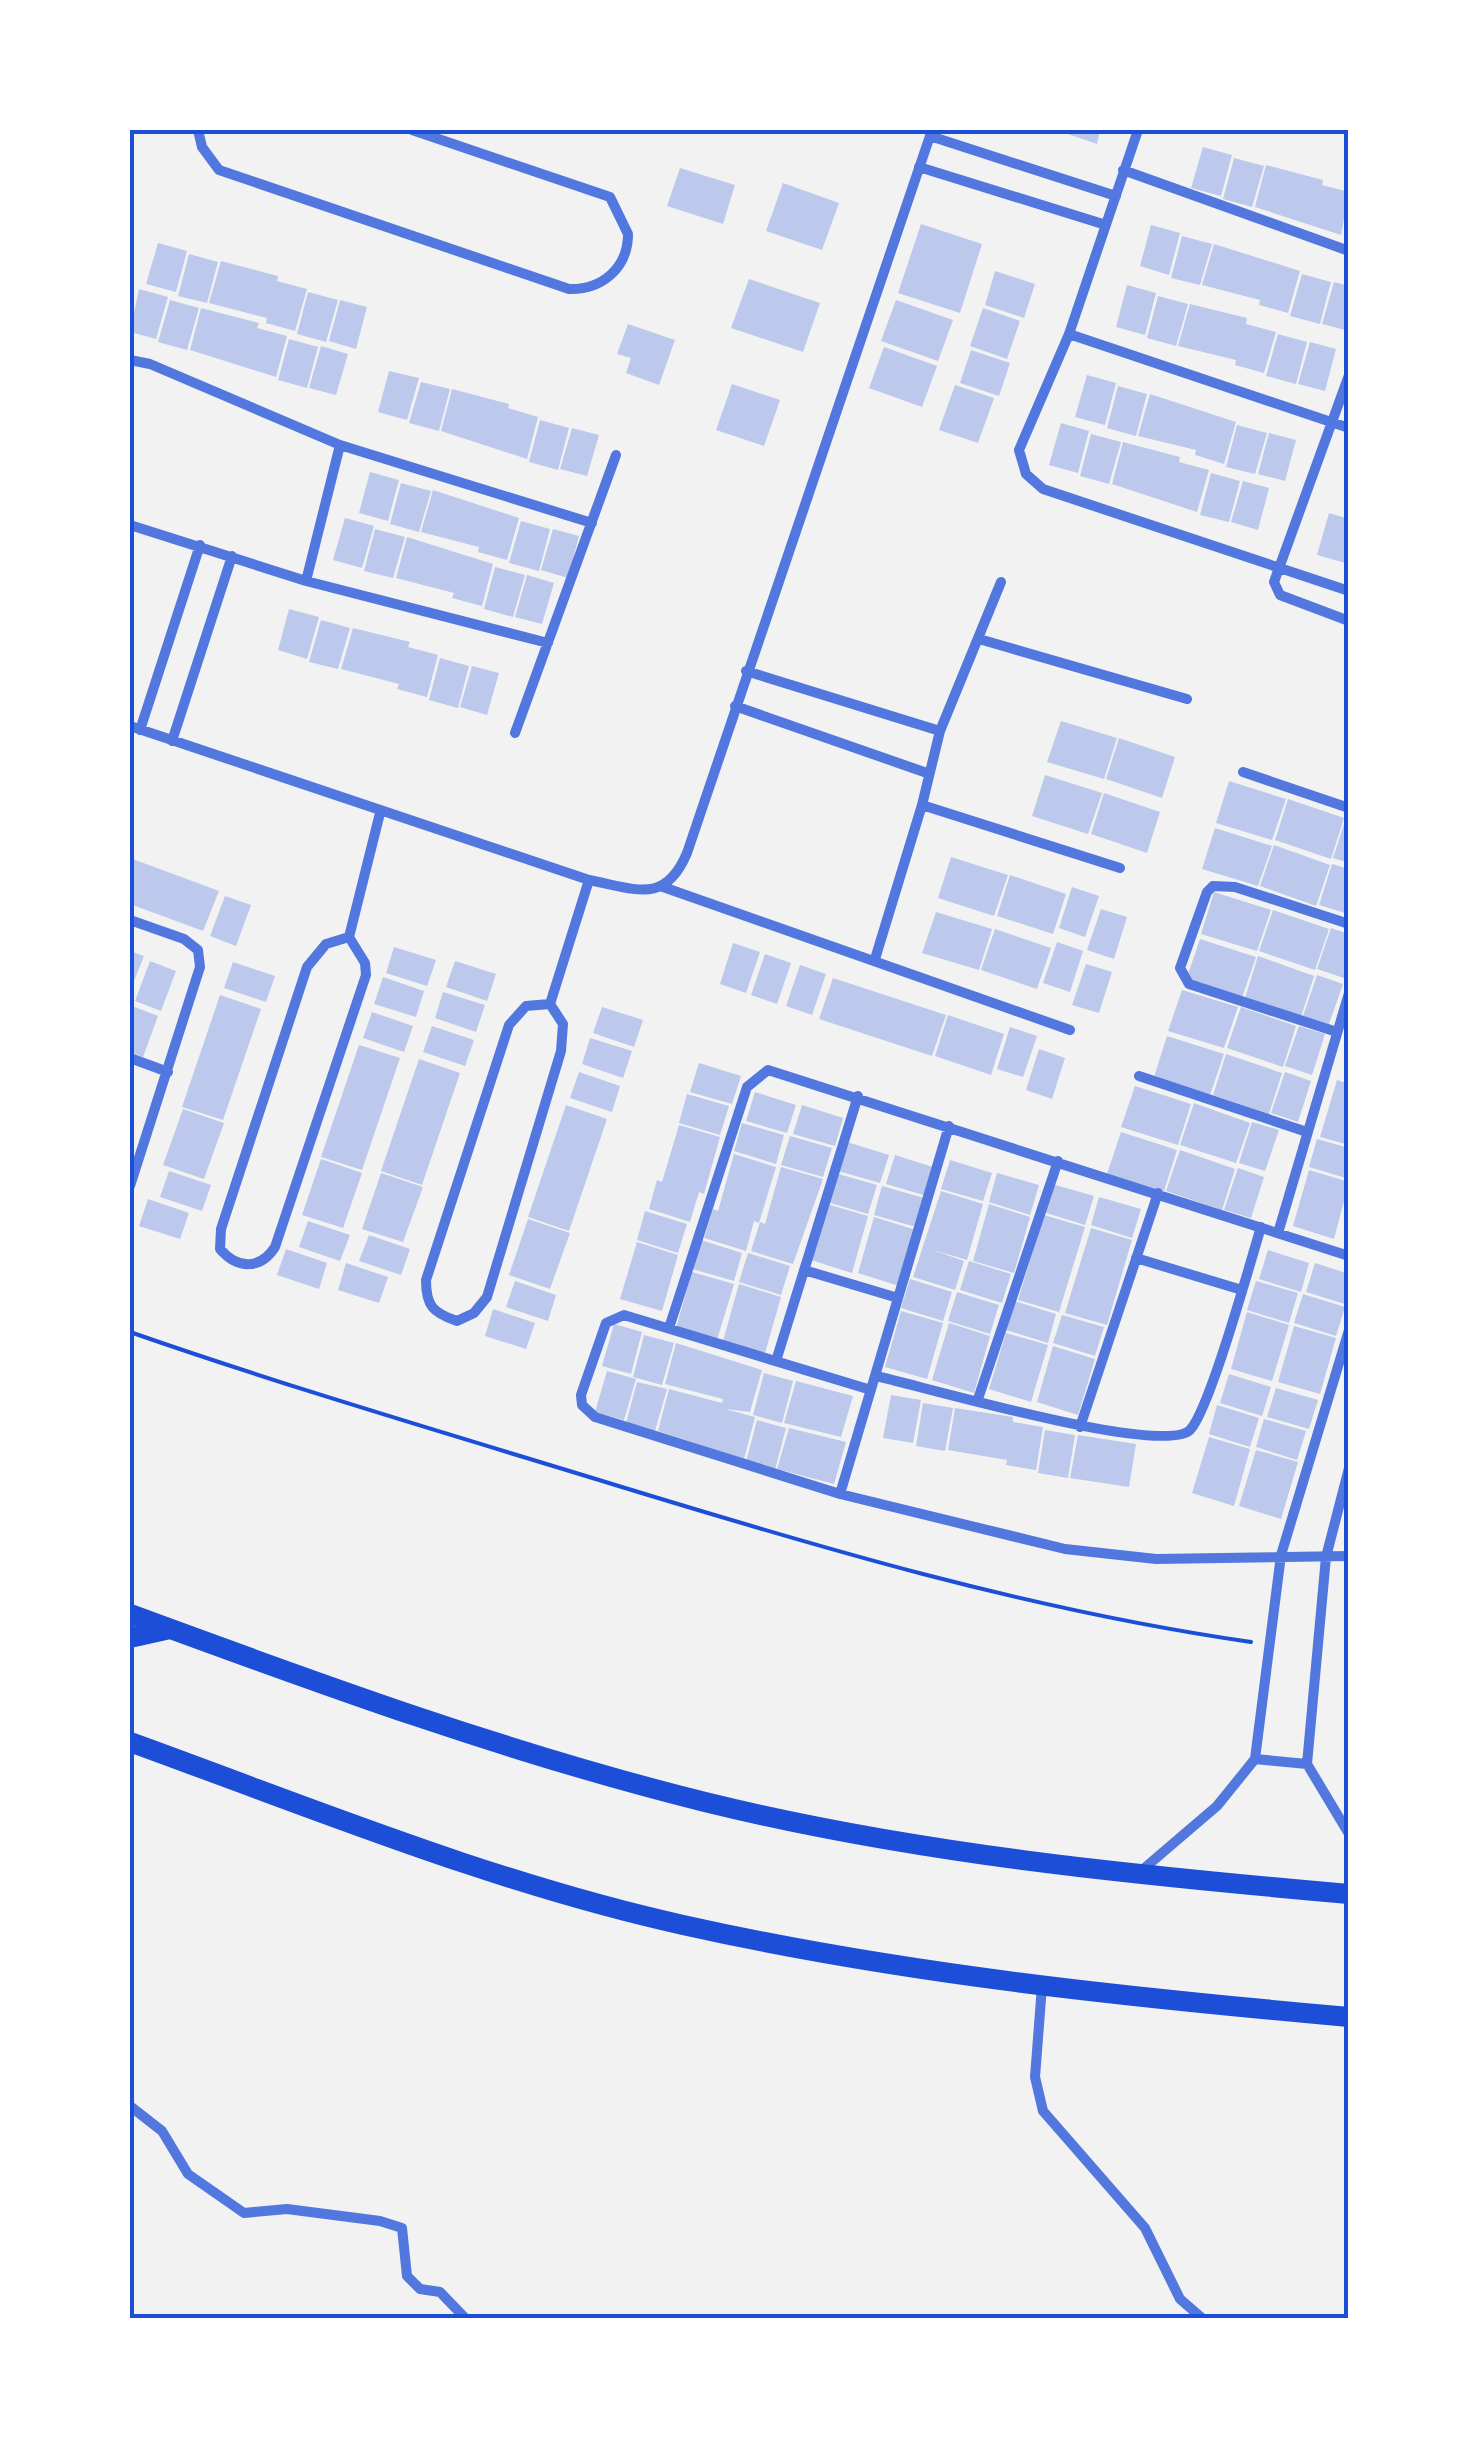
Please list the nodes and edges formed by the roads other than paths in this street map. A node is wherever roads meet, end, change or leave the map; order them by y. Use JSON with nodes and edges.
{"nodes":[{"id":1,"x":198,"y":130,"type":"edge"},
{"id":2,"x":412,"y":130,"type":"edge"},
{"id":3,"x":1138,"y":130,"type":"edge"},
{"id":4,"x":931,"y":133,"type":"edge"},
{"id":5,"x":920,"y":167,"type":"junction"},
{"id":6,"x":1123,"y":170,"type":"junction"},
{"id":7,"x":1116,"y":196,"type":"junction"},
{"id":8,"x":1106,"y":225,"type":"junction"},
{"id":9,"x":1349,"y":250,"type":"edge"},
{"id":10,"x":1069,"y":334,"type":"junction"},
{"id":11,"x":130,"y":360,"type":"edge"},
{"id":12,"x":1349,"y":375,"type":"edge"},
{"id":13,"x":1332,"y":422,"type":"junction"},
{"id":14,"x":1349,"y":428,"type":"edge"},
{"id":15,"x":340,"y":445,"type":"junction"},
{"id":16,"x":616,"y":455,"type":"dead end"},
{"id":17,"x":592,"y":523,"type":"junction"},
{"id":18,"x":130,"y":524,"type":"edge"},
{"id":19,"x":200,"y":545,"type":"junction"},
{"id":20,"x":232,"y":556,"type":"junction"},
{"id":21,"x":1278,"y":567,"type":"junction"},
{"id":22,"x":306,"y":581,"type":"junction"},
{"id":23,"x":1001,"y":582,"type":"dead end"},
{"id":24,"x":1349,"y":591,"type":"edge"},
{"id":25,"x":1349,"y":621,"type":"edge"},
{"id":26,"x":979,"y":639,"type":"junction"},
{"id":27,"x":548,"y":643,"type":"junction"},
{"id":28,"x":746,"y":671,"type":"junction"},
{"id":29,"x":1187,"y":699,"type":"dead end"},
{"id":30,"x":734,"y":706,"type":"junction"},
{"id":31,"x":135,"y":728,"type":"edge"},
{"id":32,"x":940,"y":731,"type":"junction"},
{"id":33,"x":515,"y":733,"type":"dead end"},
{"id":34,"x":172,"y":741,"type":"junction"},
{"id":35,"x":1243,"y":772,"type":"dead end"},
{"id":36,"x":927,"y":774,"type":"junction"},
{"id":37,"x":922,"y":805,"type":"junction"},
{"id":38,"x":1349,"y":808,"type":"edge"},
{"id":39,"x":380,"y":814,"type":"junction"},
{"id":40,"x":1120,"y":868,"type":"dead end"},
{"id":41,"x":589,"y":880,"type":"junction"},
{"id":42,"x":662,"y":887,"type":"junction"},
{"id":43,"x":130,"y":920,"type":"edge"},
{"id":44,"x":1349,"y":924,"type":"edge"},
{"id":45,"x":349,"y":938,"type":"junction"},
{"id":46,"x":874,"y":959,"type":"junction"},
{"id":47,"x":1349,"y":993,"type":"edge"},
{"id":48,"x":550,"y":1004,"type":"junction"},
{"id":49,"x":1070,"y":1030,"type":"dead end"},
{"id":50,"x":1338,"y":1032,"type":"junction"},
{"id":51,"x":130,"y":1058,"type":"edge"},
{"id":52,"x":168,"y":1072,"type":"junction"},
{"id":53,"x":1139,"y":1076,"type":"dead end"},
{"id":54,"x":858,"y":1096,"type":"junction"},
{"id":55,"x":949,"y":1126,"type":"junction"},
{"id":56,"x":1308,"y":1132,"type":"junction"},
{"id":57,"x":1058,"y":1161,"type":"junction"},
{"id":58,"x":130,"y":1186,"type":"edge"},
{"id":59,"x":1158,"y":1193,"type":"junction"},
{"id":60,"x":1262,"y":1227,"type":"junction"},
{"id":61,"x":1278,"y":1233,"type":"junction"},
{"id":62,"x":1349,"y":1256,"type":"edge"},
{"id":63,"x":1136,"y":1258,"type":"junction"},
{"id":64,"x":804,"y":1270,"type":"junction"},
{"id":65,"x":1242,"y":1290,"type":"junction"},
{"id":66,"x":898,"y":1298,"type":"junction"},
{"id":67,"x":670,"y":1328,"type":"junction"},
{"id":68,"x":1349,"y":1330,"type":"edge"},
{"id":69,"x":776,"y":1361,"type":"junction"},
{"id":70,"x":876,"y":1376,"type":"junction"},
{"id":71,"x":871,"y":1390,"type":"junction"},
{"id":72,"x":978,"y":1399,"type":"junction"},
{"id":73,"x":1080,"y":1426,"type":"junction"},
{"id":74,"x":1349,"y":1468,"type":"edge"},
{"id":75,"x":840,"y":1494,"type":"junction"},
{"id":76,"x":1281,"y":1556,"type":"junction"},
{"id":77,"x":1326,"y":1556,"type":"junction"},
{"id":78,"x":1349,"y":1556,"type":"edge"},
{"id":79,"x":130,"y":1614,"type":"edge"},
{"id":80,"x":170,"y":1629,"type":"junction"},
{"id":81,"x":130,"y":1638,"type":"edge"},
{"id":82,"x":130,"y":1742,"type":"edge"},
{"id":83,"x":1254,"y":1759,"type":"junction"},
{"id":84,"x":1308,"y":1764,"type":"junction"},
{"id":85,"x":1349,"y":1834,"type":"edge"},
{"id":86,"x":1136,"y":1875,"type":"junction"},
{"id":87,"x":1349,"y":1894,"type":"edge"},
{"id":88,"x":1042,"y":1986,"type":"junction"},
{"id":89,"x":1349,"y":2017,"type":"edge"},
{"id":90,"x":130,"y":2106,"type":"edge"},
{"id":91,"x":466,"y":2319,"type":"edge"},
{"id":92,"x":1203,"y":2319,"type":"edge"}],
"edges":[{"from":1,"to":2,"type":"street"},
{"from":3,"to":6,"type":"street"},
{"from":4,"to":5,"type":"street"},
{"from":4,"to":7,"type":"street"},
{"from":5,"to":8,"type":"street"},
{"from":5,"to":28,"type":"street"},
{"from":6,"to":7,"type":"street"},
{"from":6,"to":9,"type":"street"},
{"from":7,"to":8,"type":"street"},
{"from":8,"to":10,"type":"street"},
{"from":10,"to":13,"type":"street"},
{"from":10,"to":21,"type":"street"},
{"from":11,"to":15,"type":"street"},
{"from":12,"to":13,"type":"street"},
{"from":13,"to":14,"type":"street"},
{"from":13,"to":21,"type":"street"},
{"from":15,"to":17,"type":"street"},
{"from":15,"to":22,"type":"street"},
{"from":16,"to":17,"type":"street"},
{"from":17,"to":27,"type":"street"},
{"from":18,"to":19,"type":"street"},
{"from":19,"to":20,"type":"street"},
{"from":19,"to":31,"type":"street"},
{"from":20,"to":22,"type":"street"},
{"from":20,"to":34,"type":"street"},
{"from":21,"to":24,"type":"street"},
{"from":21,"to":25,"type":"street"},
{"from":22,"to":27,"type":"street"},
{"from":23,"to":26,"type":"street"},
{"from":26,"to":29,"type":"street"},
{"from":26,"to":32,"type":"street"},
{"from":27,"to":33,"type":"street"},
{"from":28,"to":30,"type":"street"},
{"from":28,"to":32,"type":"street"},
{"from":30,"to":36,"type":"street"},
{"from":30,"to":42,"type":"street"},
{"from":31,"to":34,"type":"street"},
{"from":32,"to":36,"type":"street"},
{"from":34,"to":39,"type":"street"},
{"from":35,"to":38,"type":"street"},
{"from":36,"to":37,"type":"street"},
{"from":37,"to":40,"type":"street"},
{"from":37,"to":46,"type":"street"},
{"from":39,"to":41,"type":"street"},
{"from":39,"to":45,"type":"street"},
{"from":41,"to":42,"type":"street"},
{"from":41,"to":48,"type":"street"},
{"from":42,"to":46,"type":"street"},
{"from":43,"to":52,"type":"street"},
{"from":44,"to":50,"type":"street"},
{"from":45,"to":45,"type":"street"},
{"from":46,"to":49,"type":"street"},
{"from":47,"to":50,"type":"street"},
{"from":48,"to":48,"type":"street"},
{"from":50,"to":56,"type":"street"},
{"from":51,"to":52,"type":"street"},
{"from":52,"to":58,"type":"street"},
{"from":53,"to":56,"type":"street"},
{"from":54,"to":55,"type":"street"},
{"from":54,"to":64,"type":"street"},
{"from":54,"to":67,"type":"street"},
{"from":55,"to":57,"type":"street"},
{"from":55,"to":66,"type":"street"},
{"from":56,"to":61,"type":"street"},
{"from":57,"to":59,"type":"street"},
{"from":57,"to":72,"type":"street"},
{"from":59,"to":60,"type":"street"},
{"from":59,"to":63,"type":"street"},
{"from":60,"to":61,"type":"street"},
{"from":60,"to":65,"type":"street"},
{"from":61,"to":62,"type":"street"},
{"from":63,"to":65,"type":"street"},
{"from":63,"to":73,"type":"street"},
{"from":64,"to":66,"type":"street"},
{"from":64,"to":69,"type":"street"},
{"from":65,"to":73,"type":"street"},
{"from":66,"to":70,"type":"street"},
{"from":67,"to":69,"type":"street"},
{"from":67,"to":75,"type":"street"},
{"from":68,"to":76,"type":"street"},
{"from":69,"to":71,"type":"street"},
{"from":70,"to":71,"type":"street"},
{"from":70,"to":72,"type":"street"},
{"from":71,"to":75,"type":"street"},
{"from":72,"to":73,"type":"street"},
{"from":74,"to":77,"type":"street"},
{"from":75,"to":76,"type":"street"},
{"from":76,"to":77,"type":"street"},
{"from":76,"to":83,"type":"street"},
{"from":77,"to":78,"type":"street"},
{"from":77,"to":84,"type":"street"},
{"from":79,"to":80,"type":"highway"},
{"from":80,"to":81,"type":"highway"},
{"from":80,"to":86,"type":"highway"},
{"from":82,"to":88,"type":"highway"},
{"from":83,"to":84,"type":"street"},
{"from":83,"to":86,"type":"street"},
{"from":84,"to":85,"type":"street"},
{"from":86,"to":87,"type":"highway"},
{"from":88,"to":89,"type":"highway"},
{"from":88,"to":92,"type":"street"},
{"from":90,"to":91,"type":"street"}]}
